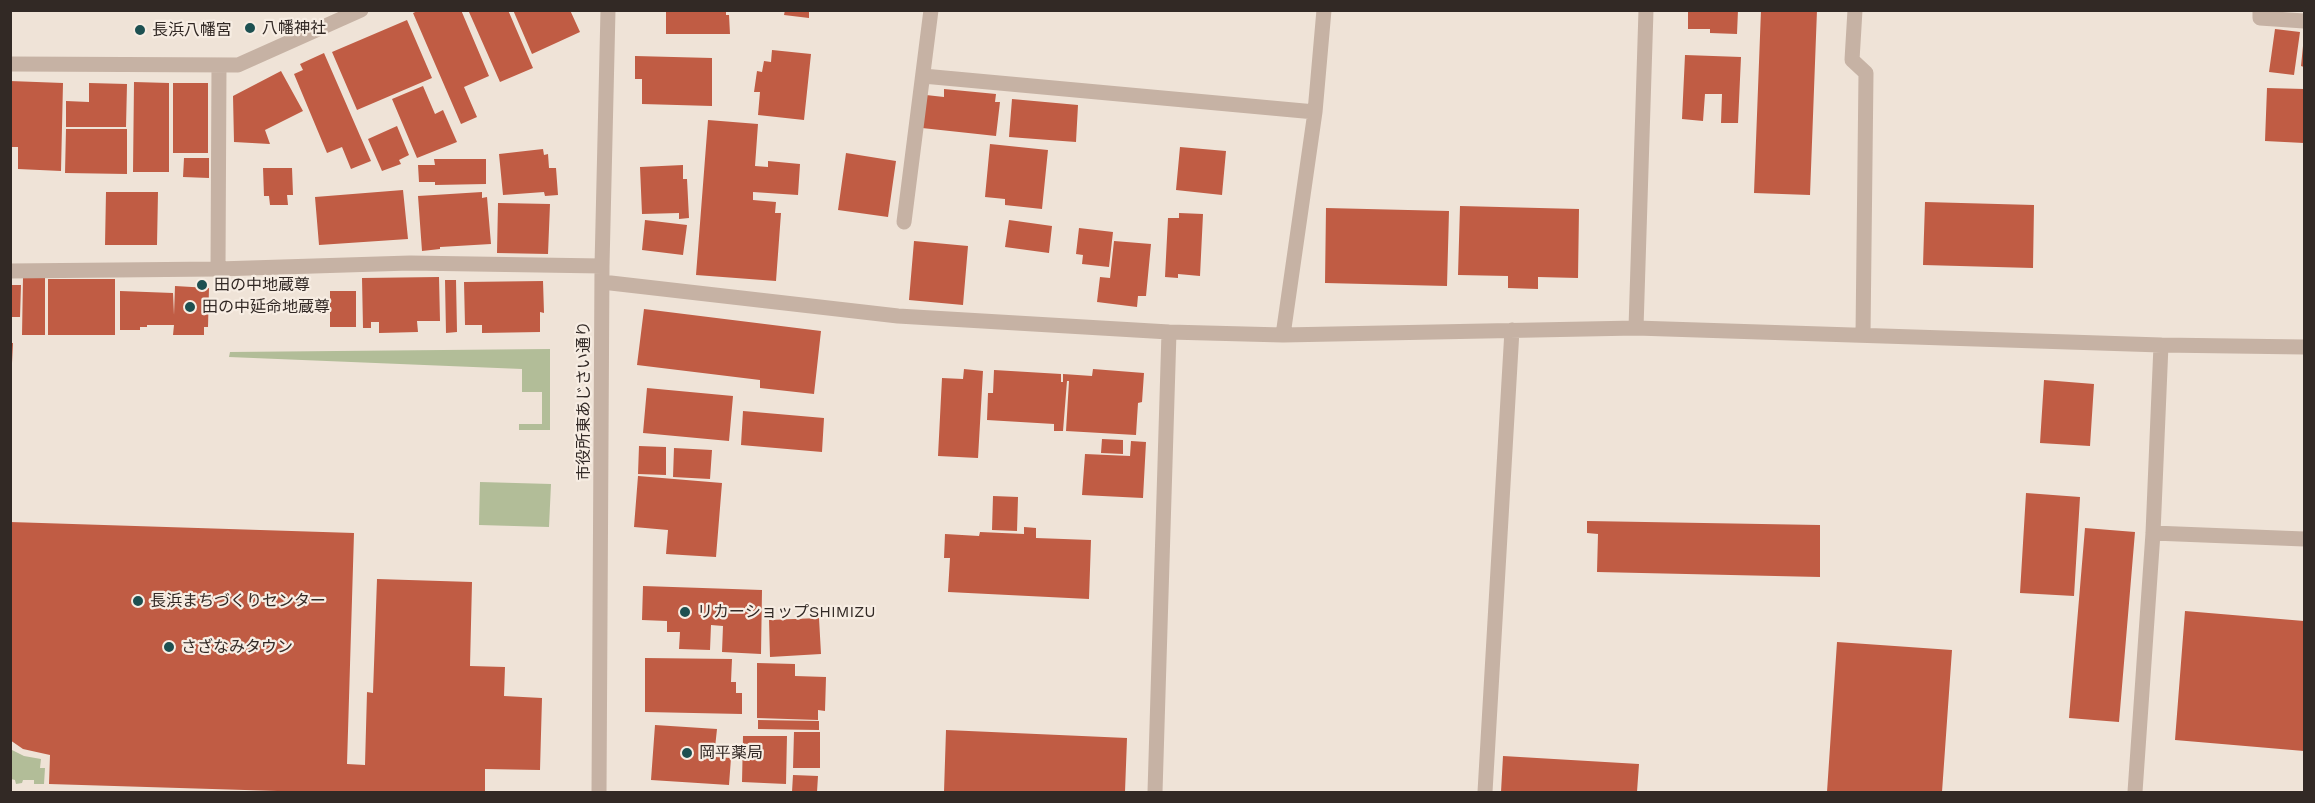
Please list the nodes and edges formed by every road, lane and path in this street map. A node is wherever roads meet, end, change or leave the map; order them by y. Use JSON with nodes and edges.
{"nodes":[{"id":1,"x":361,"y":10,"type":"edge"},
{"id":2,"x":608,"y":10,"type":"edge"},
{"id":3,"x":930,"y":10,"type":"edge"},
{"id":4,"x":1324,"y":10,"type":"edge"},
{"id":5,"x":1646,"y":10,"type":"edge"},
{"id":6,"x":1855,"y":10,"type":"edge"},
{"id":7,"x":2260,"y":10,"type":"edge"},
{"id":8,"x":2304,"y":21,"type":"edge"},
{"id":9,"x":10,"y":64,"type":"edge"},
{"id":10,"x":219,"y":65,"type":"junction"},
{"id":11,"x":923,"y":76,"type":"junction"},
{"id":12,"x":1315,"y":112,"type":"junction"},
{"id":13,"x":904,"y":222,"type":"dead end"},
{"id":14,"x":602,"y":266,"type":"junction"},
{"id":15,"x":218,"y":269,"type":"junction"},
{"id":16,"x":10,"y":271,"type":"edge"},
{"id":17,"x":602,"y":282,"type":"junction"},
{"id":18,"x":1636,"y":328,"type":"junction"},
{"id":19,"x":1512,"y":330,"type":"junction"},
{"id":20,"x":1169,"y":332,"type":"junction"},
{"id":21,"x":1283,"y":335,"type":"junction"},
{"id":22,"x":1863,"y":335,"type":"junction"},
{"id":23,"x":2161,"y":345,"type":"junction"},
{"id":24,"x":2304,"y":347,"type":"edge"},
{"id":25,"x":2153,"y":533,"type":"junction"},
{"id":26,"x":2304,"y":539,"type":"edge"},
{"id":27,"x":598,"y":792,"type":"edge"},
{"id":28,"x":1155,"y":792,"type":"edge"},
{"id":29,"x":1485,"y":792,"type":"edge"},
{"id":30,"x":2134,"y":792,"type":"edge"}],
"edges":[{"from":1,"to":10,"type":"street"},
{"from":2,"to":14,"type":"street","name":"市役所東あじさい通り"},
{"from":3,"to":11,"type":"street"},
{"from":4,"to":12,"type":"street"},
{"from":5,"to":18,"type":"street"},
{"from":6,"to":22,"type":"street"},
{"from":7,"to":8,"type":"street"},
{"from":9,"to":10,"type":"street"},
{"from":10,"to":15,"type":"street"},
{"from":11,"to":12,"type":"street"},
{"from":11,"to":13,"type":"street"},
{"from":12,"to":21,"type":"street"},
{"from":14,"to":15,"type":"street"},
{"from":14,"to":17,"type":"street","name":"市役所東あじさい通り"},
{"from":15,"to":16,"type":"street"},
{"from":17,"to":20,"type":"street"},
{"from":17,"to":27,"type":"street","name":"市役所東あじさい通り"},
{"from":18,"to":19,"type":"street"},
{"from":18,"to":22,"type":"street"},
{"from":19,"to":21,"type":"street"},
{"from":19,"to":29,"type":"street"},
{"from":20,"to":21,"type":"street"},
{"from":20,"to":28,"type":"street"},
{"from":22,"to":23,"type":"street"},
{"from":23,"to":24,"type":"street"},
{"from":23,"to":25,"type":"street"},
{"from":25,"to":26,"type":"street"},
{"from":25,"to":30,"type":"street"}]}
